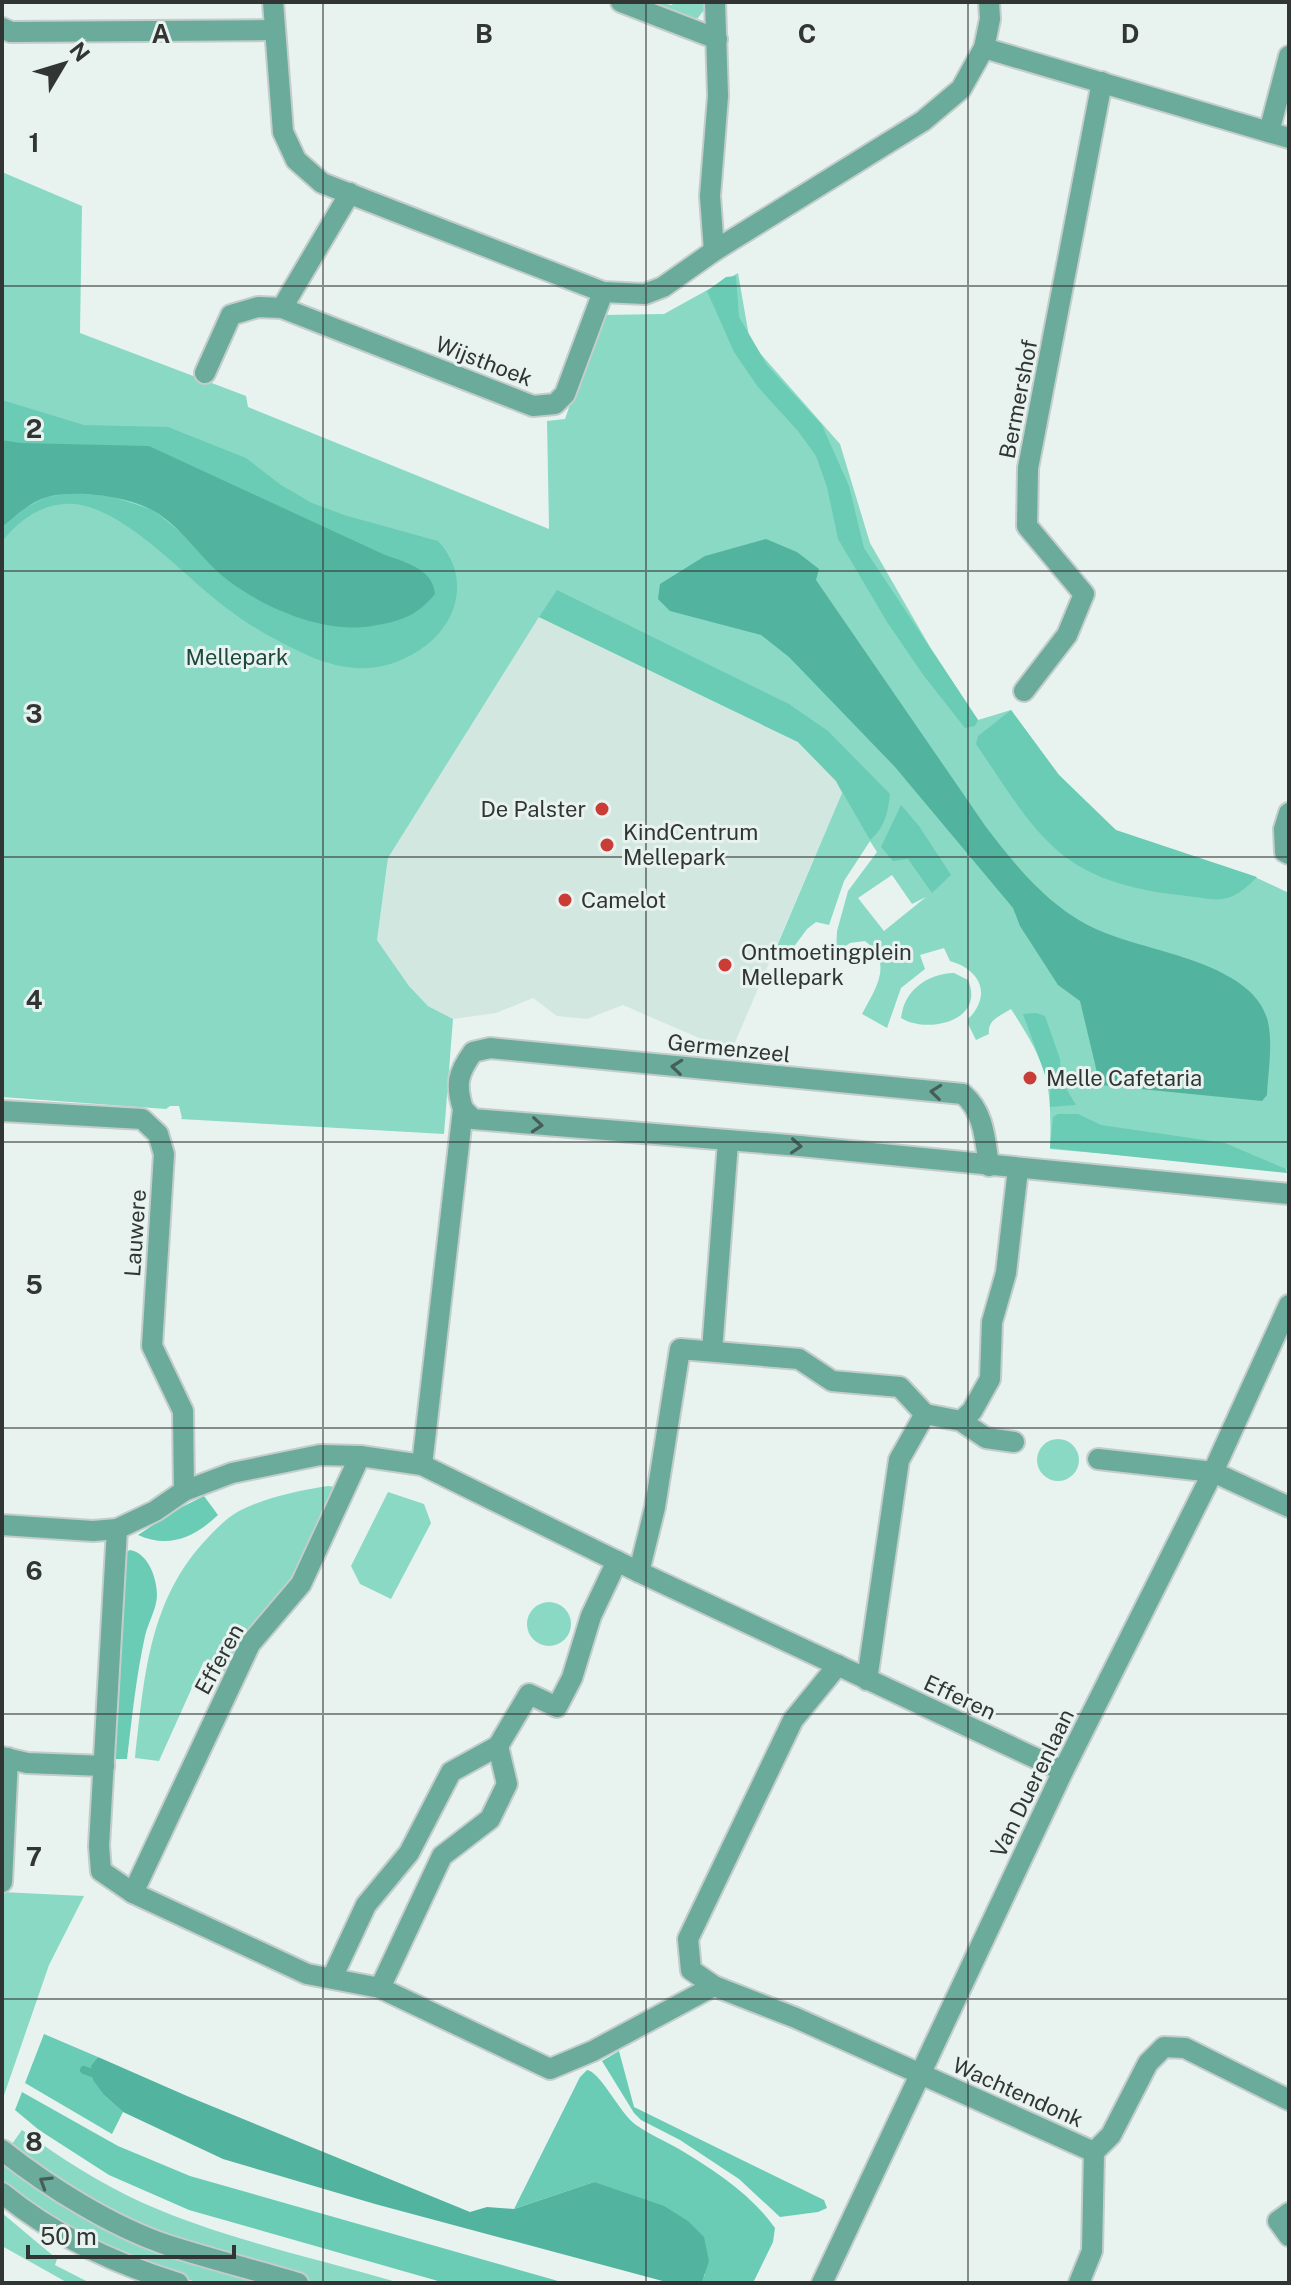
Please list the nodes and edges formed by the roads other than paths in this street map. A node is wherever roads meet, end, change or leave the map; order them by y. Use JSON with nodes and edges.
{"nodes":[{"id":1,"x":273,"y":2,"type":"edge"},
{"id":2,"x":621,"y":2,"type":"edge"},
{"id":3,"x":715,"y":2,"type":"edge"},
{"id":4,"x":989,"y":2,"type":"edge"},
{"id":5,"x":2,"y":28,"type":"edge"},
{"id":6,"x":274,"y":30,"type":"junction"},
{"id":7,"x":717,"y":39,"type":"junction"},
{"id":8,"x":984,"y":48,"type":"junction"},
{"id":9,"x":1289,"y":56,"type":"edge"},
{"id":10,"x":1102,"y":82,"type":"junction"},
{"id":11,"x":1269,"y":132,"type":"junction"},
{"id":12,"x":1289,"y":138,"type":"edge"},
{"id":13,"x":350,"y":193,"type":"junction"},
{"id":14,"x":714,"y":251,"type":"junction"},
{"id":15,"x":603,"y":292,"type":"junction"},
{"id":16,"x":282,"y":308,"type":"junction"},
{"id":17,"x":205,"y":373,"type":"dead end"},
{"id":18,"x":1024,"y":691,"type":"dead end"},
{"id":19,"x":1289,"y":813,"type":"edge"},
{"id":20,"x":1289,"y":854,"type":"edge"},
{"id":21,"x":463,"y":1109,"type":"junction"},
{"id":22,"x":2,"y":1111,"type":"edge"},
{"id":23,"x":728,"y":1142,"type":"junction"},
{"id":24,"x":989,"y":1166,"type":"junction"},
{"id":25,"x":1018,"y":1169,"type":"junction"},
{"id":26,"x":1289,"y":1194,"type":"edge"},
{"id":27,"x":1289,"y":1305,"type":"edge"},
{"id":28,"x":712,"y":1351,"type":"junction"},
{"id":29,"x":925,"y":1414,"type":"junction"},
{"id":30,"x":961,"y":1421,"type":"junction"},
{"id":31,"x":1014,"y":1442,"type":"dead end"},
{"id":32,"x":360,"y":1456,"type":"junction"},
{"id":33,"x":1098,"y":1459,"type":"dead end"},
{"id":34,"x":422,"y":1465,"type":"junction"},
{"id":35,"x":1213,"y":1472,"type":"junction"},
{"id":36,"x":184,"y":1491,"type":"junction"},
{"id":37,"x":1289,"y":1507,"type":"edge"},
{"id":38,"x":2,"y":1525,"type":"edge"},
{"id":39,"x":117,"y":1529,"type":"junction"},
{"id":40,"x":617,"y":1561,"type":"junction"},
{"id":41,"x":639,"y":1572,"type":"junction"},
{"id":42,"x":838,"y":1665,"type":"junction"},
{"id":43,"x":867,"y":1680,"type":"junction"},
{"id":44,"x":498,"y":1746,"type":"junction"},
{"id":45,"x":5,"y":1758,"type":"edge"},
{"id":46,"x":104,"y":1766,"type":"junction"},
{"id":47,"x":1063,"y":1771,"type":"junction"},
{"id":48,"x":2,"y":1882,"type":"edge"},
{"id":49,"x":133,"y":1893,"type":"junction"},
{"id":50,"x":332,"y":1978,"type":"junction"},
{"id":51,"x":714,"y":1986,"type":"junction"},
{"id":52,"x":380,"y":1988,"type":"junction"},
{"id":53,"x":922,"y":2075,"type":"junction"},
{"id":54,"x":1289,"y":2100,"type":"edge"},
{"id":55,"x":2,"y":2150,"type":"edge"},
{"id":56,"x":1094,"y":2152,"type":"junction"},
{"id":57,"x":2,"y":2193,"type":"edge"},
{"id":58,"x":1289,"y":2213,"type":"edge"},
{"id":59,"x":1289,"y":2236,"type":"edge"},
{"id":60,"x":178,"y":2283,"type":"edge"},
{"id":61,"x":298,"y":2283,"type":"edge"},
{"id":62,"x":822,"y":2283,"type":"edge"},
{"id":63,"x":1079,"y":2283,"type":"edge"}],
"edges":[{"from":1,"to":6,"type":"street"},
{"from":2,"to":7,"type":"street"},
{"from":3,"to":7,"type":"street"},
{"from":4,"to":8,"type":"street"},
{"from":5,"to":6,"type":"street"},
{"from":6,"to":13,"type":"street"},
{"from":7,"to":14,"type":"street"},
{"from":8,"to":10,"type":"street"},
{"from":8,"to":14,"type":"street"},
{"from":9,"to":11,"type":"street"},
{"from":10,"to":11,"type":"street"},
{"from":10,"to":18,"type":"street","name":"Bermershof"},
{"from":11,"to":12,"type":"street"},
{"from":13,"to":15,"type":"street"},
{"from":13,"to":16,"type":"street"},
{"from":14,"to":15,"type":"street"},
{"from":15,"to":16,"type":"street","name":"Wijsthoek"},
{"from":16,"to":17,"type":"street","name":"Wijsthoek"},
{"from":19,"to":20,"type":"street"},
{"from":21,"to":23,"type":"street","one_way":true},
{"from":24,"to":21,"type":"street","name":"Germenzeel","one_way":true},
{"from":21,"to":34,"type":"street","name":"Germenzeel"},
{"from":22,"to":36,"type":"street","name":"Lauwere"},
{"from":23,"to":24,"type":"street","one_way":true},
{"from":23,"to":28,"type":"street"},
{"from":24,"to":25,"type":"street"},
{"from":25,"to":26,"type":"street"},
{"from":25,"to":30,"type":"street"},
{"from":27,"to":35,"type":"street","name":"Van Duerenlaan"},
{"from":28,"to":29,"type":"street"},
{"from":28,"to":41,"type":"street"},
{"from":29,"to":30,"type":"street"},
{"from":29,"to":43,"type":"street"},
{"from":30,"to":31,"type":"street"},
{"from":32,"to":34,"type":"street"},
{"from":32,"to":36,"type":"street"},
{"from":32,"to":49,"type":"street","name":"Efferen"},
{"from":33,"to":35,"type":"street"},
{"from":34,"to":40,"type":"street","name":"Efferen"},
{"from":35,"to":37,"type":"street"},
{"from":35,"to":47,"type":"street","name":"Van Duerenlaan"},
{"from":36,"to":39,"type":"street"},
{"from":38,"to":39,"type":"street"},
{"from":39,"to":46,"type":"street"},
{"from":40,"to":41,"type":"street","name":"Efferen"},
{"from":40,"to":44,"type":"street"},
{"from":41,"to":42,"type":"street","name":"Efferen"},
{"from":42,"to":43,"type":"street","name":"Efferen"},
{"from":42,"to":51,"type":"street"},
{"from":43,"to":47,"type":"street","name":"Efferen"},
{"from":44,"to":50,"type":"street"},
{"from":44,"to":52,"type":"street"},
{"from":45,"to":46,"type":"street"},
{"from":45,"to":48,"type":"street"},
{"from":46,"to":49,"type":"street"},
{"from":47,"to":53,"type":"street","name":"Van Duerenlaan"},
{"from":49,"to":50,"type":"street"},
{"from":50,"to":52,"type":"street"},
{"from":51,"to":52,"type":"street"},
{"from":51,"to":53,"type":"street"},
{"from":53,"to":56,"type":"street","name":"Wachtendonk"},
{"from":53,"to":62,"type":"street","name":"Van Duerenlaan"},
{"from":54,"to":56,"type":"street","name":"Wachtendonk"},
{"from":61,"to":55,"type":"street","one_way":true},
{"from":56,"to":63,"type":"street","name":"Wachtendonk"},
{"from":57,"to":60,"type":"street"},
{"from":58,"to":59,"type":"street"}]}
